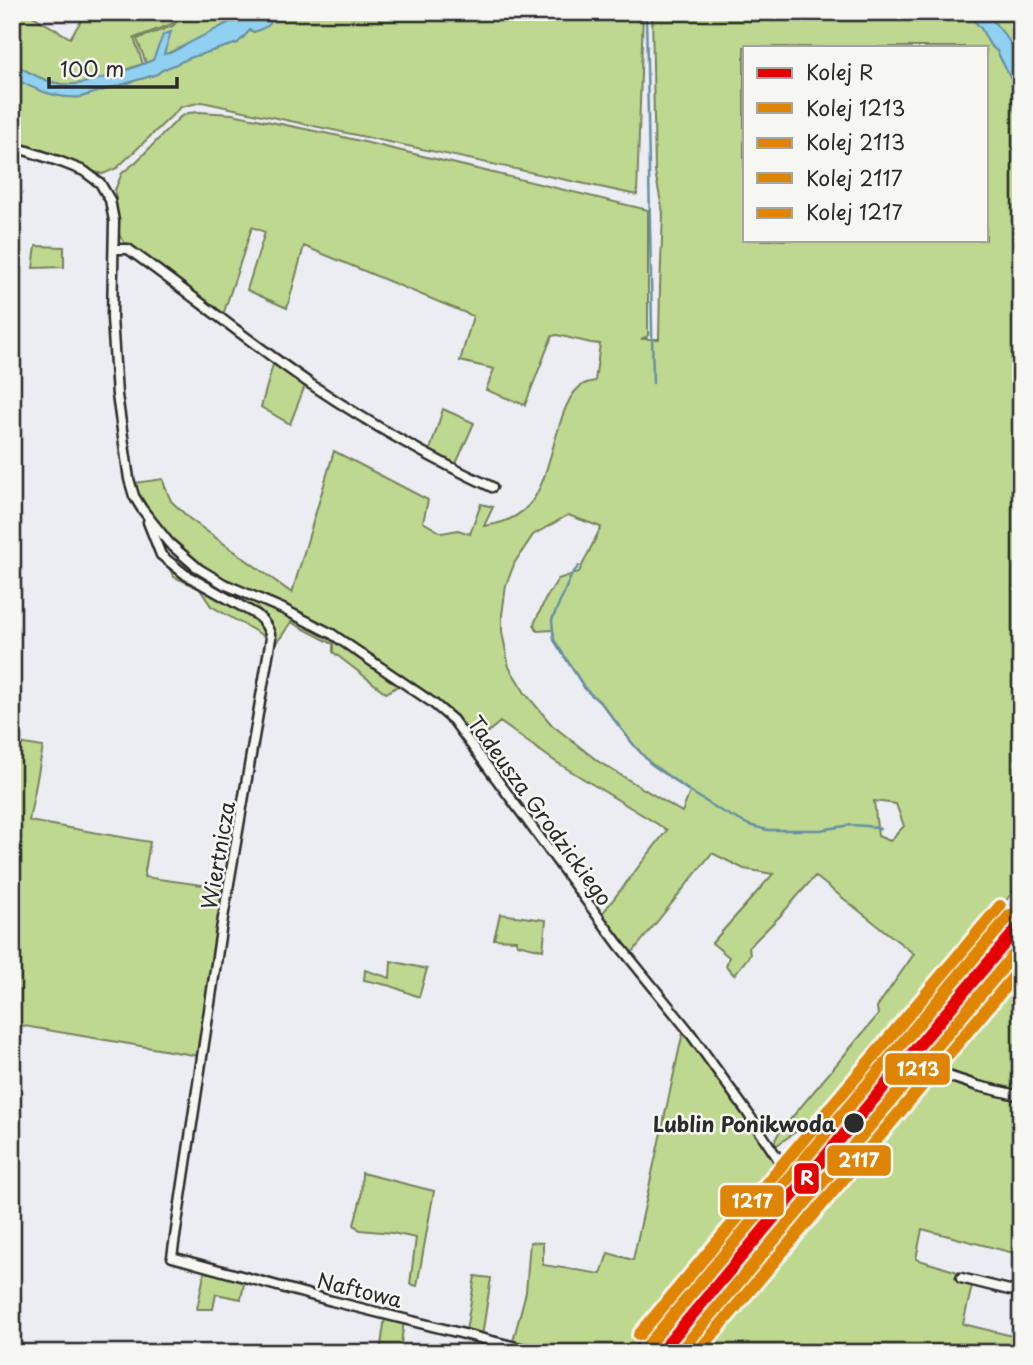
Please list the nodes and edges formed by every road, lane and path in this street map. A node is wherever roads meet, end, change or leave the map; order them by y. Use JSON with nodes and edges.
{"nodes":[{"id":1,"x":12,"y":146,"type":"edge"},
{"id":2,"x":114,"y":248,"type":"junction"},
{"id":3,"x":492,"y":487,"type":"dead end"},
{"id":4,"x":149,"y":519,"type":"junction"},
{"id":5,"x":1021,"y":1096,"type":"edge"},
{"id":6,"x":789,"y":1177,"type":"junction"},
{"id":7,"x":802,"y":1203,"type":"junction"},
{"id":8,"x":172,"y":1257,"type":"joint"},
{"id":9,"x":961,"y":1278,"type":"dead end"},
{"id":10,"x":1021,"y":1293,"type":"edge"},
{"id":11,"x":540,"y":1353,"type":"edge"},
{"id":12,"x":636,"y":1353,"type":"edge"},
{"id":13,"x":688,"y":1353,"type":"edge"}],
"edges":[{"from":1,"to":2,"type":"street","name":"Tadeusza Grodzickiego"},
{"from":2,"to":3,"type":"street"},
{"from":2,"to":4,"type":"street","name":"Tadeusza Grodzickiego"},
{"from":4,"to":6,"type":"street","name":"Tadeusza Grodzickiego"},
{"from":4,"to":8,"type":"street","name":"Wiertnicza"},
{"from":5,"to":7,"type":"street"},
{"from":6,"to":7,"type":"street","name":"Tadeusza Grodzickiego"},
{"from":6,"to":12,"type":"street"},
{"from":7,"to":13,"type":"street"},
{"from":8,"to":11,"type":"street","name":"Naftowa"},
{"from":9,"to":10,"type":"street"}]}
